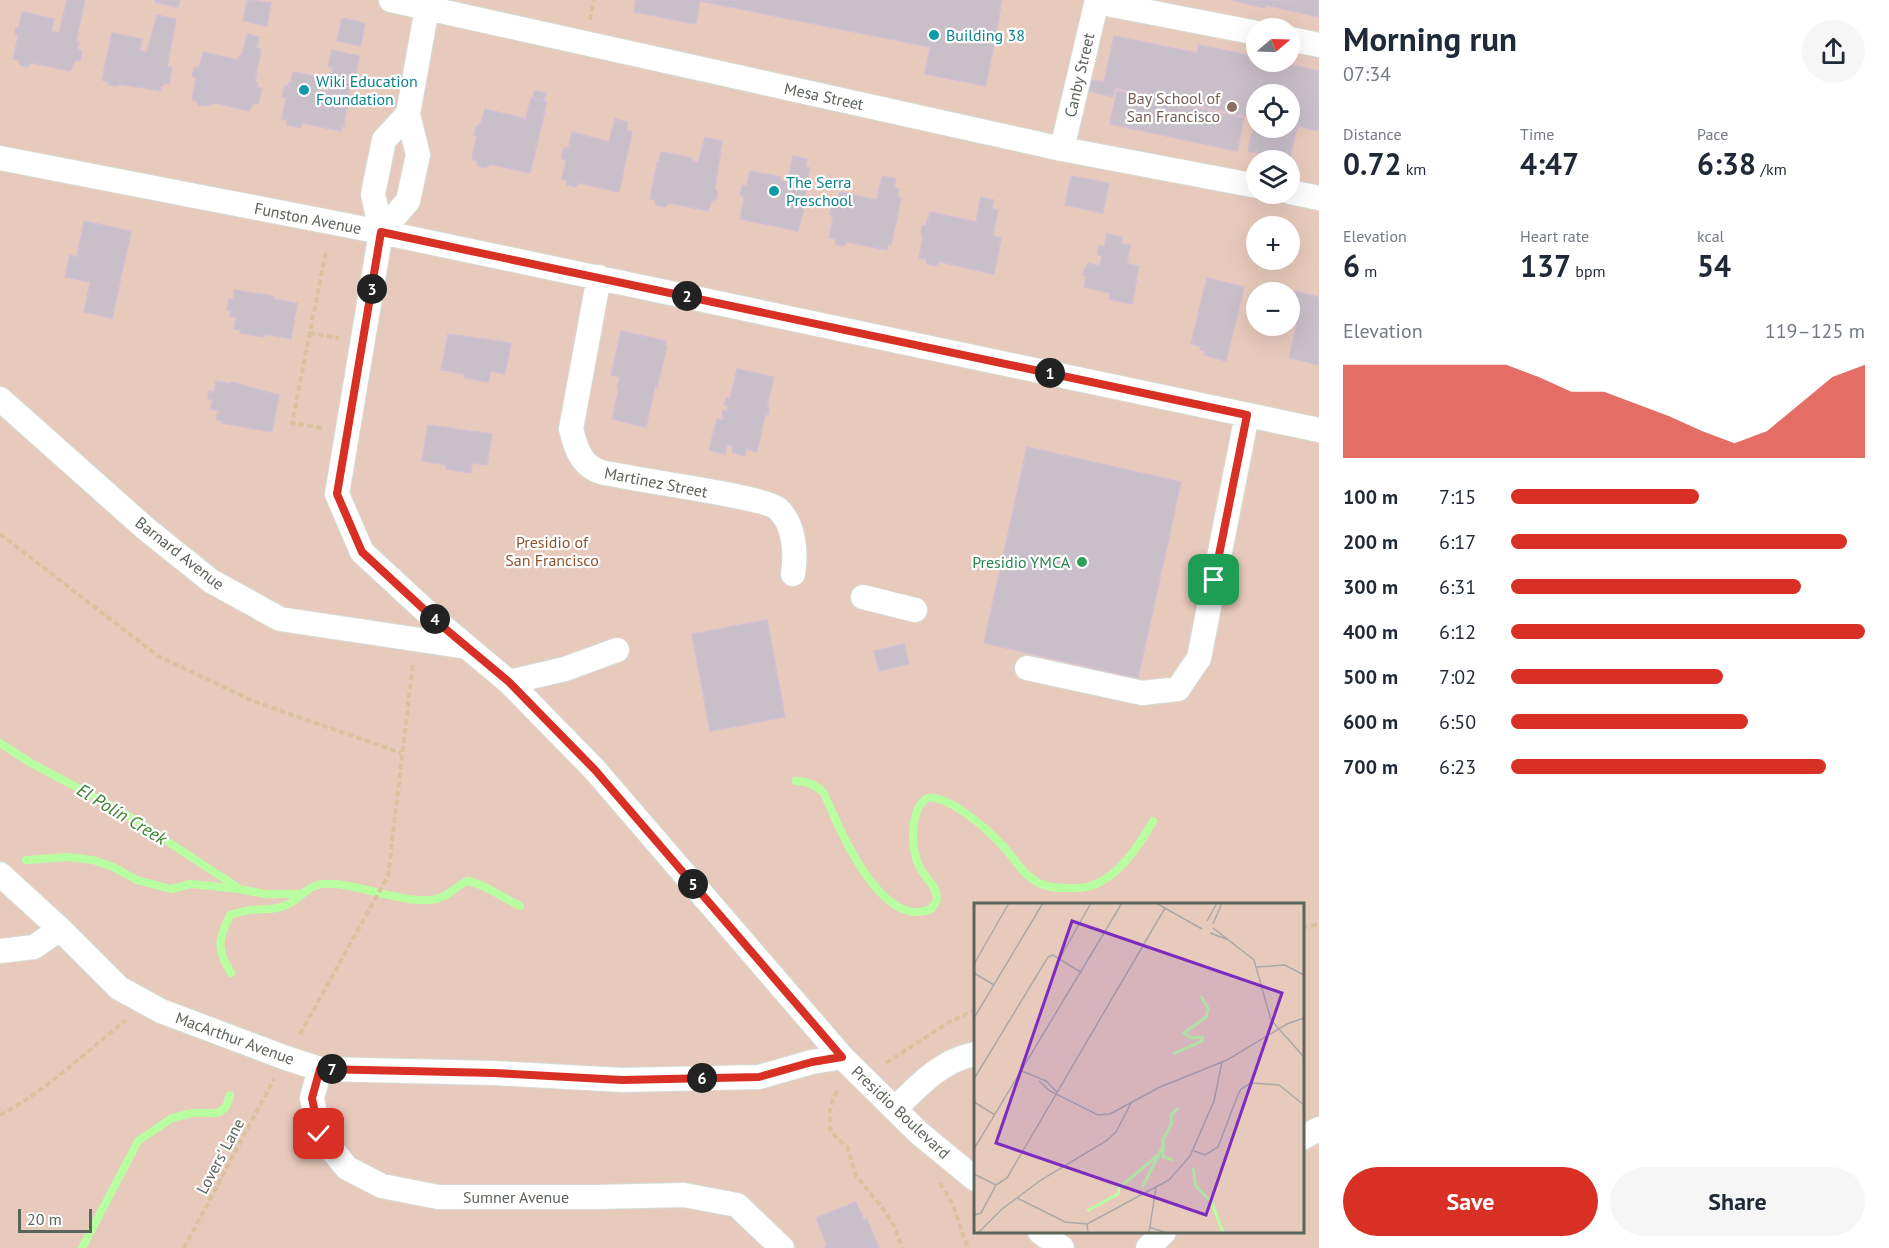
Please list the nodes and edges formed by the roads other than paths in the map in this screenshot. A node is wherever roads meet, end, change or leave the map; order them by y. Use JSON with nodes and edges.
{"nodes":[{"id":1,"x":391,"y":0,"type":"edge"},
{"id":2,"x":1097,"y":1,"type":"edge"},
{"id":3,"x":427,"y":8,"type":"junction"},
{"id":4,"x":1246,"y":31,"type":"edge"},
{"id":5,"x":1300,"y":41,"type":"edge"},
{"id":6,"x":1319,"y":45,"type":"edge"},
{"id":7,"x":408,"y":114,"type":"junction"},
{"id":8,"x":1062,"y":149,"type":"junction"},
{"id":9,"x":0,"y":158,"type":"edge"},
{"id":10,"x":1246,"y":184,"type":"edge"},
{"id":11,"x":1300,"y":194,"type":"edge"},
{"id":12,"x":1319,"y":198,"type":"edge"},
{"id":13,"x":381,"y":232,"type":"junction"},
{"id":14,"x":599,"y":277,"type":"junction"},
{"id":15,"x":0,"y":399,"type":"edge"},
{"id":16,"x":1247,"y":415,"type":"junction"},
{"id":17,"x":1319,"y":430,"type":"edge"},
{"id":18,"x":793,"y":574,"type":"dead end"},
{"id":19,"x":863,"y":597,"type":"dead end"},
{"id":20,"x":915,"y":610,"type":"dead end"},
{"id":21,"x":467,"y":647,"type":"junction"},
{"id":22,"x":617,"y":650,"type":"dead end"},
{"id":23,"x":1027,"y":668,"type":"dead end"},
{"id":24,"x":509,"y":682,"type":"junction"},
{"id":25,"x":0,"y":874,"type":"edge"},
{"id":26,"x":60,"y":928,"type":"junction"},
{"id":27,"x":0,"y":951,"type":"edge"},
{"id":28,"x":974,"y":1054,"type":"edge"},
{"id":29,"x":842,"y":1057,"type":"junction"},
{"id":30,"x":320,"y":1069,"type":"junction"},
{"id":31,"x":895,"y":1109,"type":"junction"},
{"id":32,"x":1319,"y":1129,"type":"edge"},
{"id":33,"x":1304,"y":1137,"type":"edge"},
{"id":34,"x":974,"y":1178,"type":"edge"},
{"id":35,"x":1041,"y":1233,"type":"edge"},
{"id":36,"x":1163,"y":1233,"type":"edge"},
{"id":37,"x":782,"y":1248,"type":"edge"},
{"id":38,"x":1062,"y":1248,"type":"edge"},
{"id":39,"x":1148,"y":1248,"type":"edge"}],
"edges":[{"from":1,"to":3,"type":"street","name":"Mesa Street"},
{"from":2,"to":4,"type":"street"},
{"from":2,"to":8,"type":"street","name":"Canby Street"},
{"from":3,"to":7,"type":"street"},
{"from":3,"to":8,"type":"street","name":"Mesa Street"},
{"from":5,"to":6,"type":"street"},
{"from":7,"to":13,"type":"street","name":"Presidio Boulevard"},
{"from":7,"to":13,"type":"street"},
{"from":8,"to":10,"type":"street","name":"Mesa Street"},
{"from":9,"to":13,"type":"street","name":"Funston Avenue"},
{"from":11,"to":12,"type":"street"},
{"from":13,"to":14,"type":"street","name":"Funston Avenue"},
{"from":13,"to":21,"type":"street","name":"Presidio Boulevard"},
{"from":14,"to":16,"type":"street","name":"Funston Avenue"},
{"from":14,"to":18,"type":"street","name":"Martinez Street"},
{"from":15,"to":21,"type":"street","name":"Barnard Avenue"},
{"from":16,"to":17,"type":"street","name":"Funston Avenue"},
{"from":16,"to":23,"type":"street"},
{"from":19,"to":20,"type":"street"},
{"from":21,"to":24,"type":"street","name":"Presidio Boulevard"},
{"from":22,"to":24,"type":"street"},
{"from":24,"to":29,"type":"street","name":"Presidio Boulevard"},
{"from":25,"to":26,"type":"street","name":"MacArthur Avenue"},
{"from":26,"to":27,"type":"street"},
{"from":26,"to":30,"type":"street","name":"MacArthur Avenue"},
{"from":28,"to":31,"type":"street"},
{"from":29,"to":30,"type":"street","name":"MacArthur Avenue"},
{"from":29,"to":31,"type":"street","name":"Presidio Boulevard"},
{"from":30,"to":37,"type":"street","name":"Sumner Avenue"},
{"from":31,"to":34,"type":"street","name":"Presidio Boulevard"},
{"from":32,"to":33,"type":"street"},
{"from":35,"to":38,"type":"street"},
{"from":36,"to":39,"type":"street"}]}
